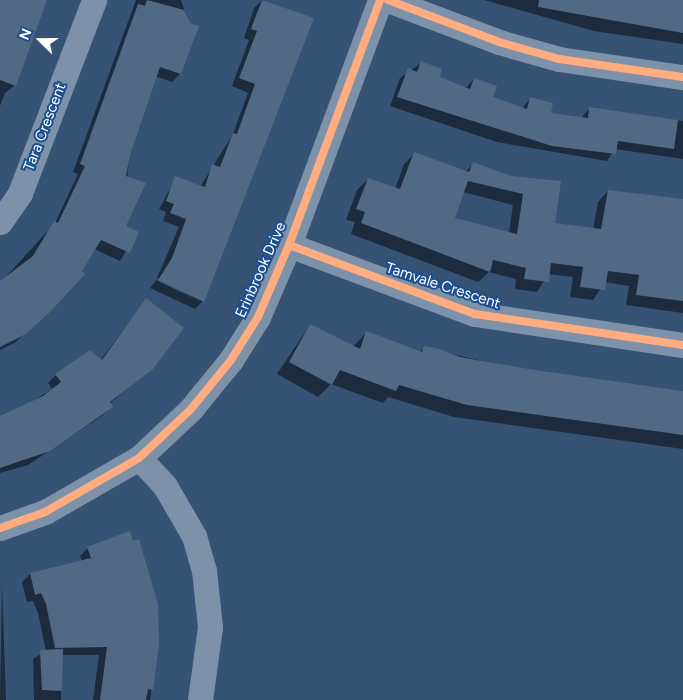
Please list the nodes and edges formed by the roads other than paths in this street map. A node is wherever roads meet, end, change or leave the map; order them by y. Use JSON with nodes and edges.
{"nodes":[{"id":1,"x":94,"y":0,"type":"edge"},
{"id":2,"x":380,"y":0,"type":"edge"},
{"id":3,"x":388,"y":0,"type":"edge"},
{"id":4,"x":683,"y":77,"type":"edge"},
{"id":5,"x":0,"y":222,"type":"edge"},
{"id":6,"x":289,"y":245,"type":"junction"},
{"id":7,"x":683,"y":345,"type":"edge"},
{"id":8,"x":140,"y":458,"type":"junction"},
{"id":9,"x":0,"y":528,"type":"edge"},
{"id":10,"x":200,"y":700,"type":"edge"}],
"edges":[{"from":1,"to":5,"type":"street","name":"Tara Crescent"},
{"from":2,"to":6,"type":"street","name":"Erinbrook Drive"},
{"from":3,"to":4,"type":"street"},
{"from":6,"to":7,"type":"street","name":"Tamvale Crescent"},
{"from":6,"to":8,"type":"street","name":"Erinbrook Drive"},
{"from":8,"to":9,"type":"street","name":"Erinbrook Drive"},
{"from":8,"to":10,"type":"street"}]}
